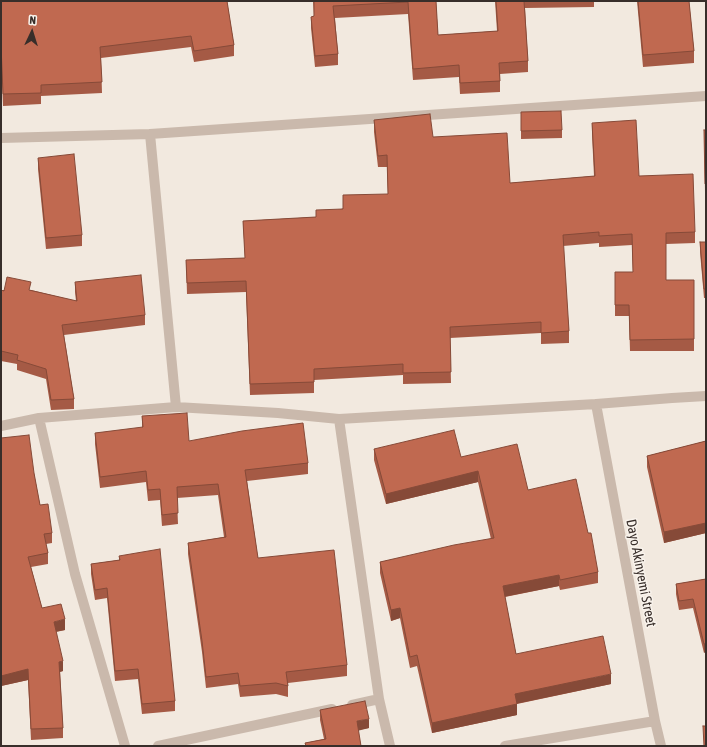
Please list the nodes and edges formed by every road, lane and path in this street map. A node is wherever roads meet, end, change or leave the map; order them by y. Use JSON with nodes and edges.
{"nodes":[{"id":1,"x":706,"y":96,"type":"edge"},
{"id":2,"x":150,"y":134,"type":"junction"},
{"id":3,"x":1,"y":138,"type":"edge"},
{"id":4,"x":706,"y":396,"type":"edge"},
{"id":5,"x":596,"y":404,"type":"junction"},
{"id":6,"x":176,"y":407,"type":"junction"},
{"id":7,"x":39,"y":418,"type":"junction"},
{"id":8,"x":339,"y":419,"type":"junction"},
{"id":9,"x":1,"y":426,"type":"edge"},
{"id":10,"x":379,"y":700,"type":"junction"},
{"id":11,"x":655,"y":721,"type":"junction"},
{"id":12,"x":124,"y":746,"type":"edge"},
{"id":13,"x":158,"y":746,"type":"edge"},
{"id":14,"x":390,"y":746,"type":"edge"},
{"id":15,"x":505,"y":746,"type":"edge"},
{"id":16,"x":661,"y":746,"type":"edge"}],
"edges":[{"from":1,"to":2,"type":"street"},
{"from":2,"to":3,"type":"street"},
{"from":2,"to":6,"type":"street"},
{"from":4,"to":5,"type":"street"},
{"from":5,"to":8,"type":"street"},
{"from":5,"to":11,"type":"street","name":"Dayo Akinyemi Street"},
{"from":6,"to":7,"type":"street"},
{"from":6,"to":8,"type":"street"},
{"from":7,"to":9,"type":"street"},
{"from":7,"to":12,"type":"street"},
{"from":8,"to":10,"type":"street"},
{"from":10,"to":13,"type":"street"},
{"from":10,"to":14,"type":"street"},
{"from":11,"to":15,"type":"street"},
{"from":11,"to":16,"type":"street","name":"Dayo Akinyemi Street"}]}
